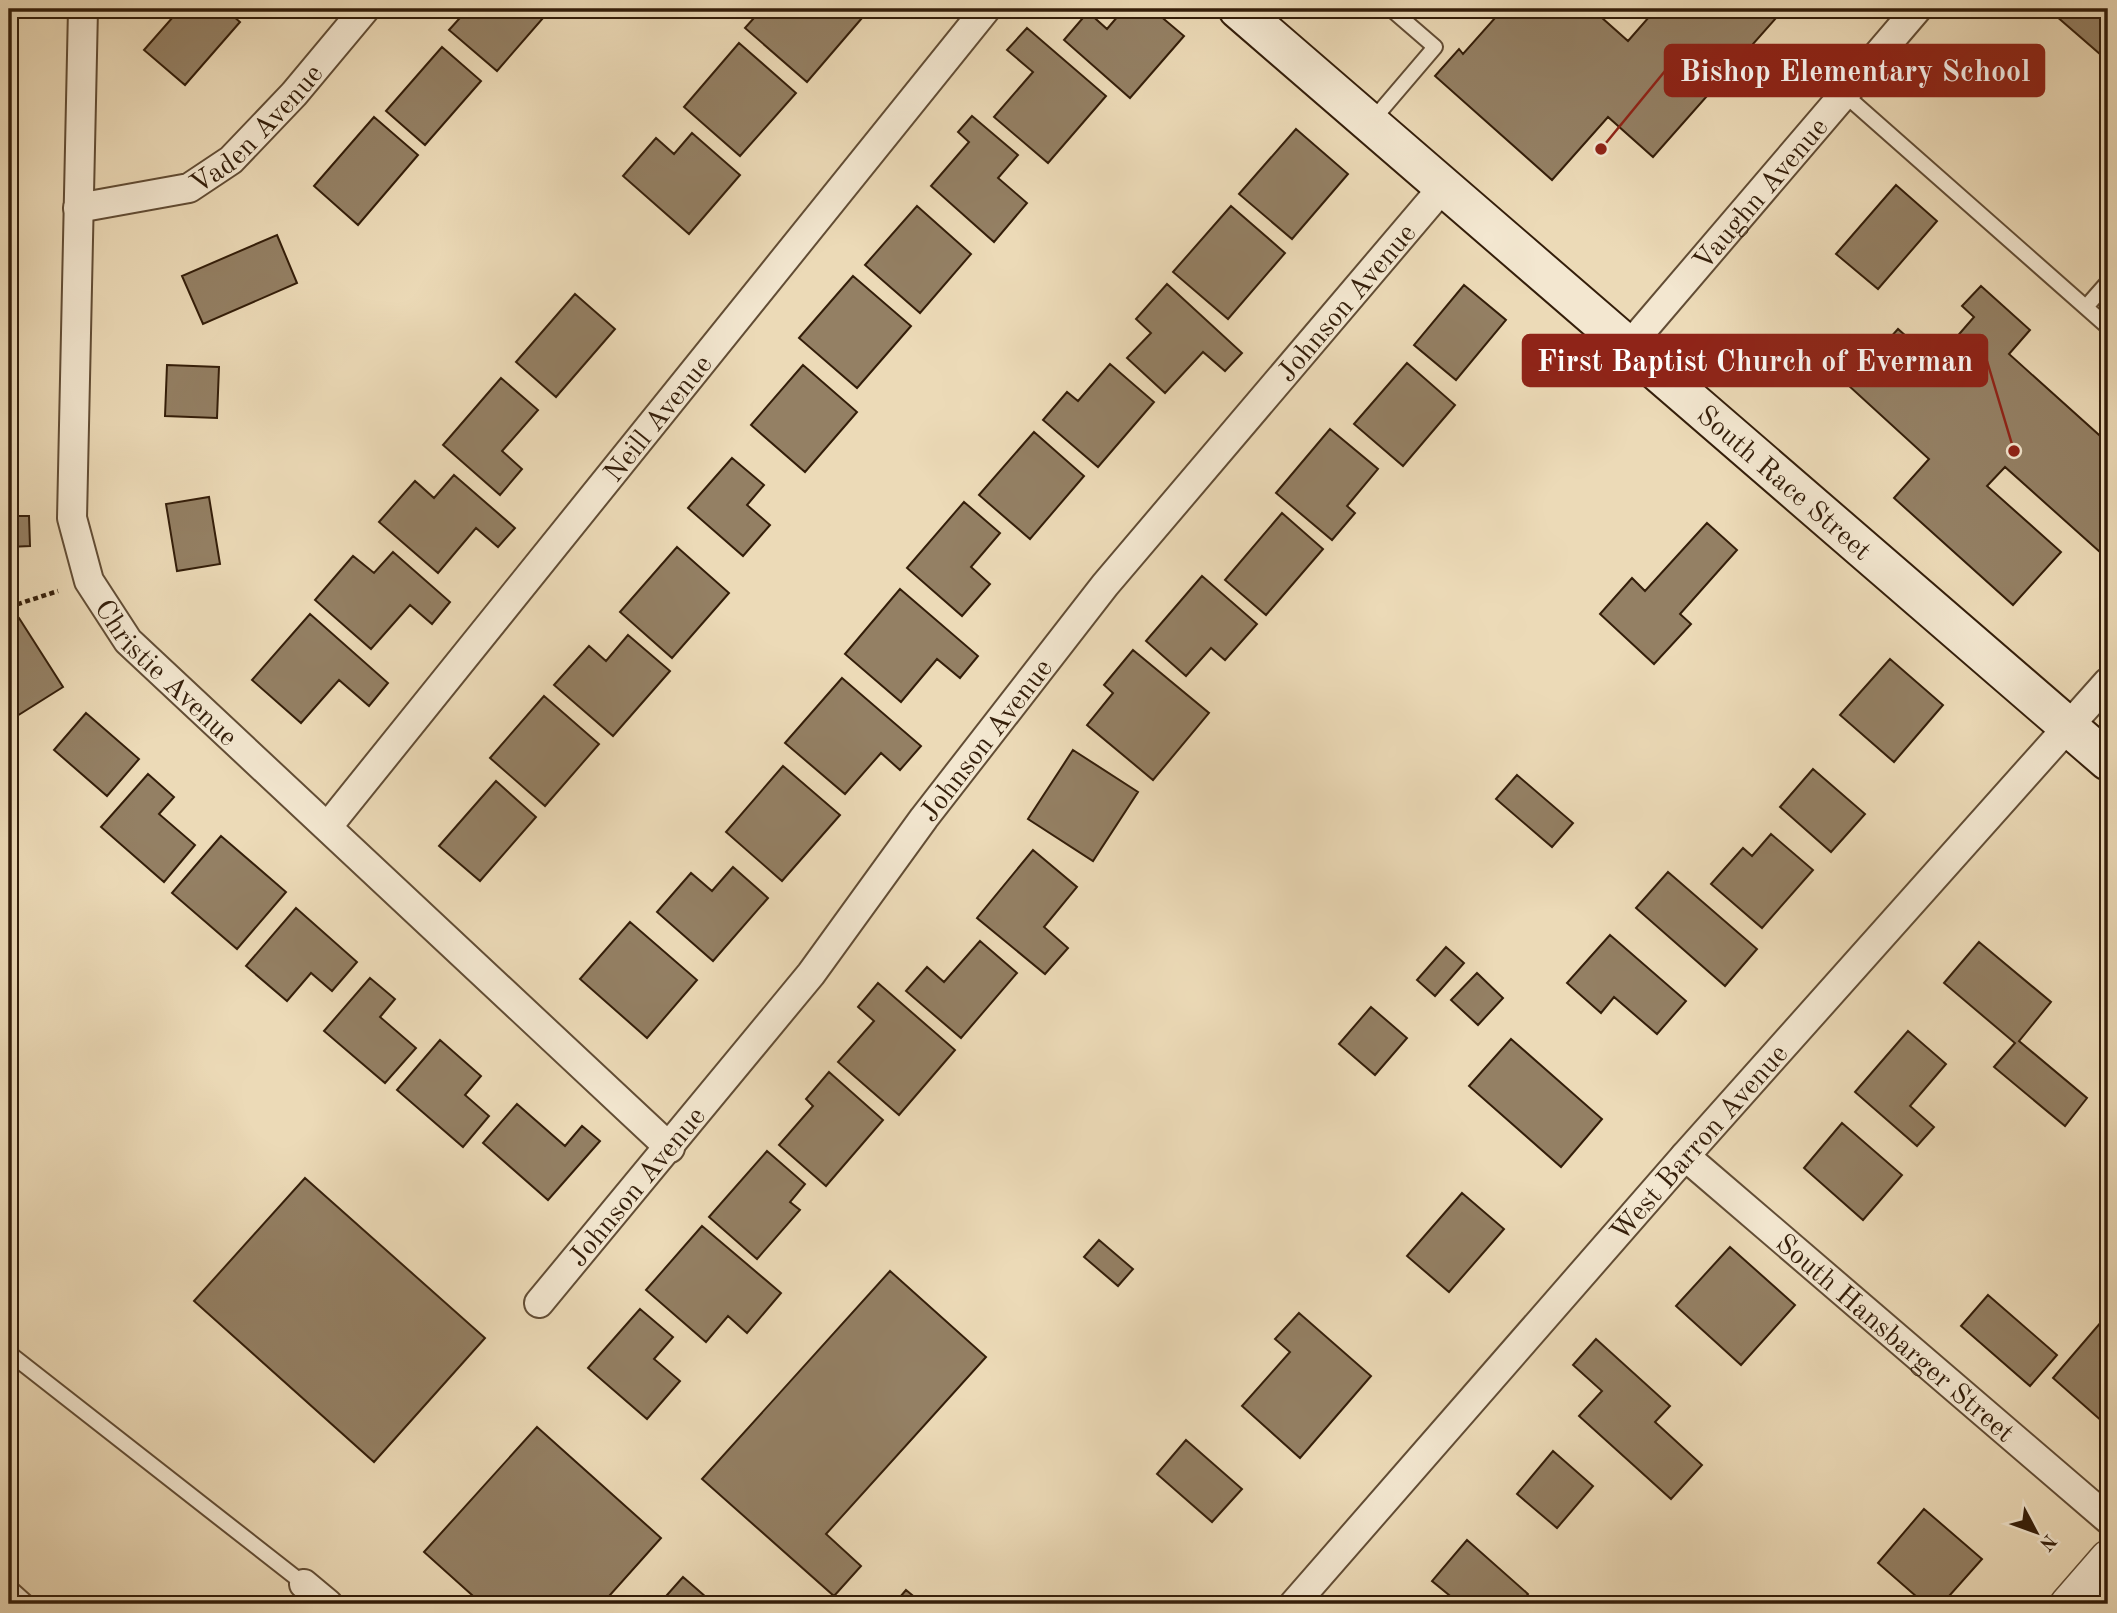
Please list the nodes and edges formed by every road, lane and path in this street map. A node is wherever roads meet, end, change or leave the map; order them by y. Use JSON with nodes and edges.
{"nodes":[{"id":1,"x":83,"y":9,"type":"edge"},
{"id":2,"x":365,"y":9,"type":"edge"},
{"id":3,"x":986,"y":9,"type":"edge"},
{"id":4,"x":1238,"y":9,"type":"edge"},
{"id":5,"x":1391,"y":9,"type":"edge"},
{"id":6,"x":1917,"y":9,"type":"edge"},
{"id":7,"x":1844,"y":94,"type":"junction"},
{"id":8,"x":1371,"y":123,"type":"junction"},
{"id":9,"x":1444,"y":186,"type":"junction"},
{"id":10,"x":78,"y":208,"type":"junction"},
{"id":11,"x":2108,"y":282,"type":"edge"},
{"id":12,"x":2086,"y":307,"type":"junction"},
{"id":13,"x":2108,"y":327,"type":"edge"},
{"id":14,"x":1629,"y":346,"type":"junction"},
{"id":15,"x":89,"y":581,"type":"junction"},
{"id":16,"x":9,"y":607,"type":"edge"},
{"id":17,"x":2108,"y":682,"type":"edge"},
{"id":18,"x":2069,"y":727,"type":"junction"},
{"id":19,"x":2108,"y":761,"type":"edge"},
{"id":20,"x":329,"y":825,"type":"junction"},
{"id":21,"x":670,"y":1148,"type":"junction"},
{"id":22,"x":1685,"y":1156,"type":"junction"},
{"id":23,"x":540,"y":1303,"type":"dead end"},
{"id":24,"x":9,"y":1353,"type":"edge"},
{"id":25,"x":2108,"y":1519,"type":"edge"},
{"id":26,"x":2108,"y":1558,"type":"edge"},
{"id":27,"x":304,"y":1584,"type":"joint"},
{"id":28,"x":9,"y":1587,"type":"edge"},
{"id":29,"x":1300,"y":1602,"type":"edge"},
{"id":30,"x":28,"y":1604,"type":"edge"},
{"id":31,"x":328,"y":1604,"type":"edge"},
{"id":32,"x":2068,"y":1604,"type":"edge"}],
"edges":[{"from":1,"to":10,"type":"street","name":"Christie Avenue"},
{"from":2,"to":10,"type":"street","name":"Vaden Avenue"},
{"from":3,"to":20,"type":"street","name":"Neill Avenue"},
{"from":4,"to":8,"type":"main road","name":"South Race Street"},
{"from":5,"to":8,"type":"lane"},
{"from":6,"to":7,"type":"street","name":"Vaughn Avenue"},
{"from":7,"to":12,"type":"lane"},
{"from":7,"to":14,"type":"street","name":"Vaughn Avenue"},
{"from":8,"to":9,"type":"main road","name":"South Race Street"},
{"from":9,"to":14,"type":"main road","name":"South Race Street"},
{"from":9,"to":21,"type":"street","name":"Johnson Avenue"},
{"from":10,"to":15,"type":"street","name":"Christie Avenue"},
{"from":11,"to":12,"type":"lane"},
{"from":12,"to":13,"type":"lane"},
{"from":14,"to":18,"type":"main road","name":"South Race Street"},
{"from":15,"to":16,"type":"path"},
{"from":15,"to":20,"type":"street","name":"Christie Avenue"},
{"from":17,"to":18,"type":"street","name":"West Barron Avenue"},
{"from":18,"to":19,"type":"main road","name":"South Race Street"},
{"from":18,"to":22,"type":"street","name":"West Barron Avenue"},
{"from":20,"to":21,"type":"street","name":"Christie Avenue"},
{"from":21,"to":23,"type":"street","name":"Johnson Avenue"},
{"from":22,"to":25,"type":"street","name":"South Hansbarger Street"},
{"from":22,"to":29,"type":"street","name":"West Barron Avenue"},
{"from":24,"to":27,"type":"lane"},
{"from":26,"to":32,"type":"street"},
{"from":27,"to":31,"type":"street"},
{"from":28,"to":30,"type":"lane"}]}
